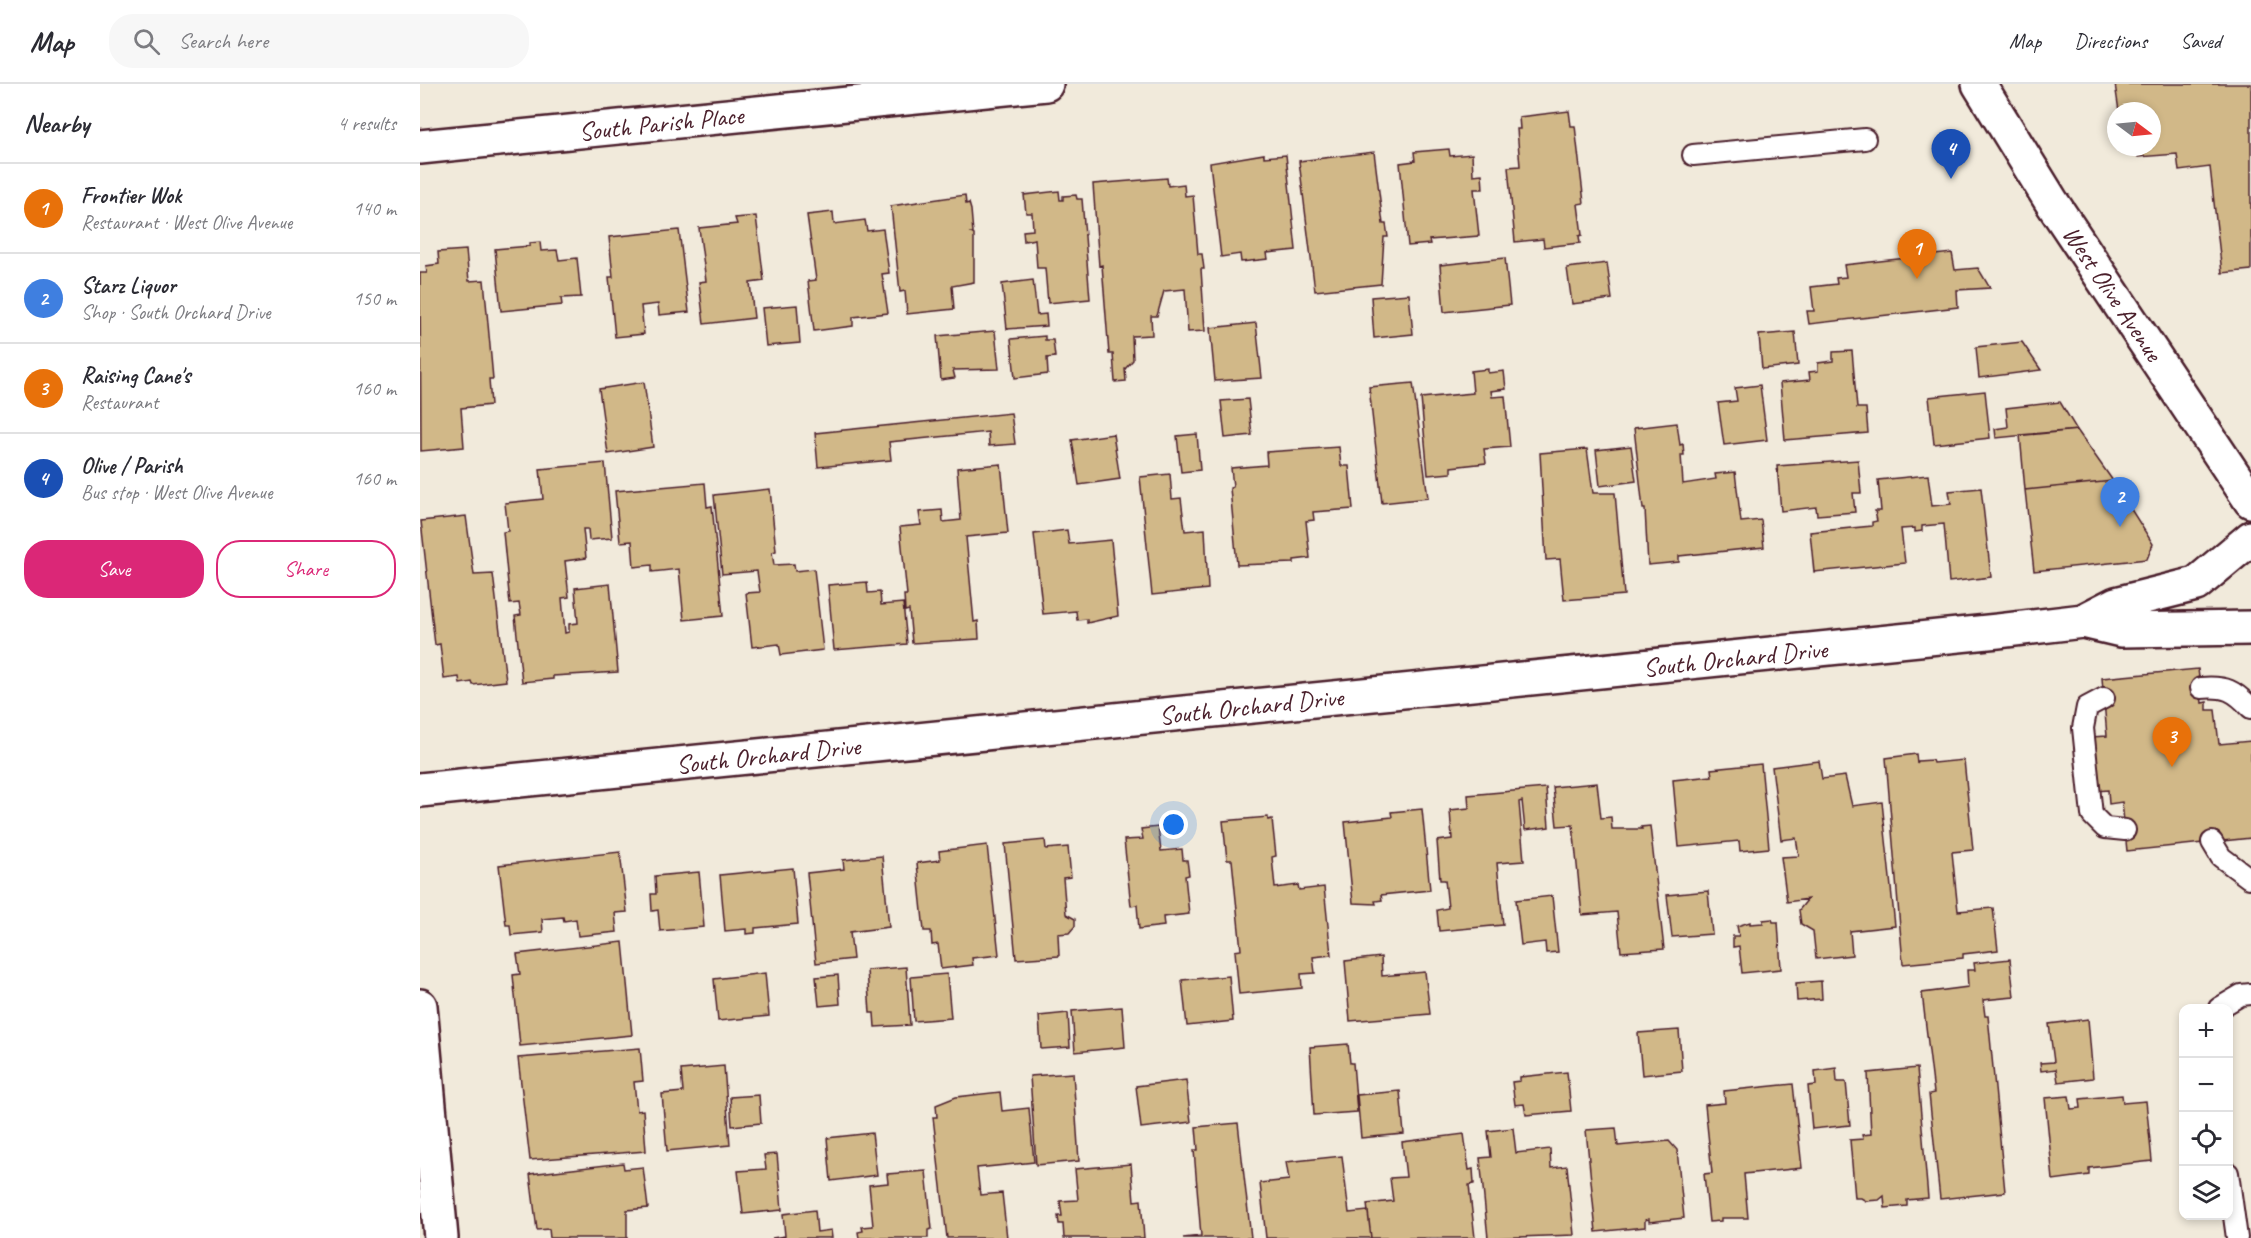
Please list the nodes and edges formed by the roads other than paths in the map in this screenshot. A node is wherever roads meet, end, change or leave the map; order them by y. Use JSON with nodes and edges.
{"nodes":[{"id":1,"x":1046,"y":84,"type":"edge"},
{"id":2,"x":1979,"y":84,"type":"edge"},
{"id":3,"x":1865,"y":139,"type":"dead end"},
{"id":4,"x":420,"y":147,"type":"edge"},
{"id":5,"x":1693,"y":155,"type":"dead end"},
{"id":6,"x":2251,"y":501,"type":"edge"},
{"id":7,"x":2251,"y":538,"type":"edge"},
{"id":8,"x":2083,"y":621,"type":"junction"},
{"id":9,"x":2251,"y":628,"type":"edge"},
{"id":10,"x":2201,"y":688,"type":"dead end"},
{"id":11,"x":2104,"y":698,"type":"dead end"},
{"id":12,"x":2251,"y":708,"type":"edge"},
{"id":13,"x":420,"y":790,"type":"edge"},
{"id":14,"x":2125,"y":830,"type":"dead end"},
{"id":15,"x":2212,"y":842,"type":"dead end"},
{"id":16,"x":2249,"y":878,"type":"dead end"},
{"id":17,"x":2251,"y":994,"type":"edge"},
{"id":18,"x":2226,"y":1004,"type":"edge"},
{"id":19,"x":420,"y":1006,"type":"edge"},
{"id":20,"x":2233,"y":1206,"type":"edge"},
{"id":21,"x":441,"y":1238,"type":"edge"},
{"id":22,"x":2237,"y":1238,"type":"edge"}],
"edges":[{"from":1,"to":4,"type":"street","name":"South Parish Place"},
{"from":2,"to":6,"type":"street","name":"West Olive Avenue"},
{"from":3,"to":5,"type":"lane"},
{"from":7,"to":8,"type":"street","name":"South Orchard Drive"},
{"from":8,"to":9,"type":"street","name":"South Orchard Drive"},
{"from":8,"to":13,"type":"street","name":"South Orchard Drive"},
{"from":10,"to":12,"type":"lane"},
{"from":11,"to":14,"type":"lane"},
{"from":15,"to":16,"type":"lane"},
{"from":17,"to":18,"type":"lane"},
{"from":19,"to":21,"type":"street"},
{"from":20,"to":22,"type":"lane"}]}
